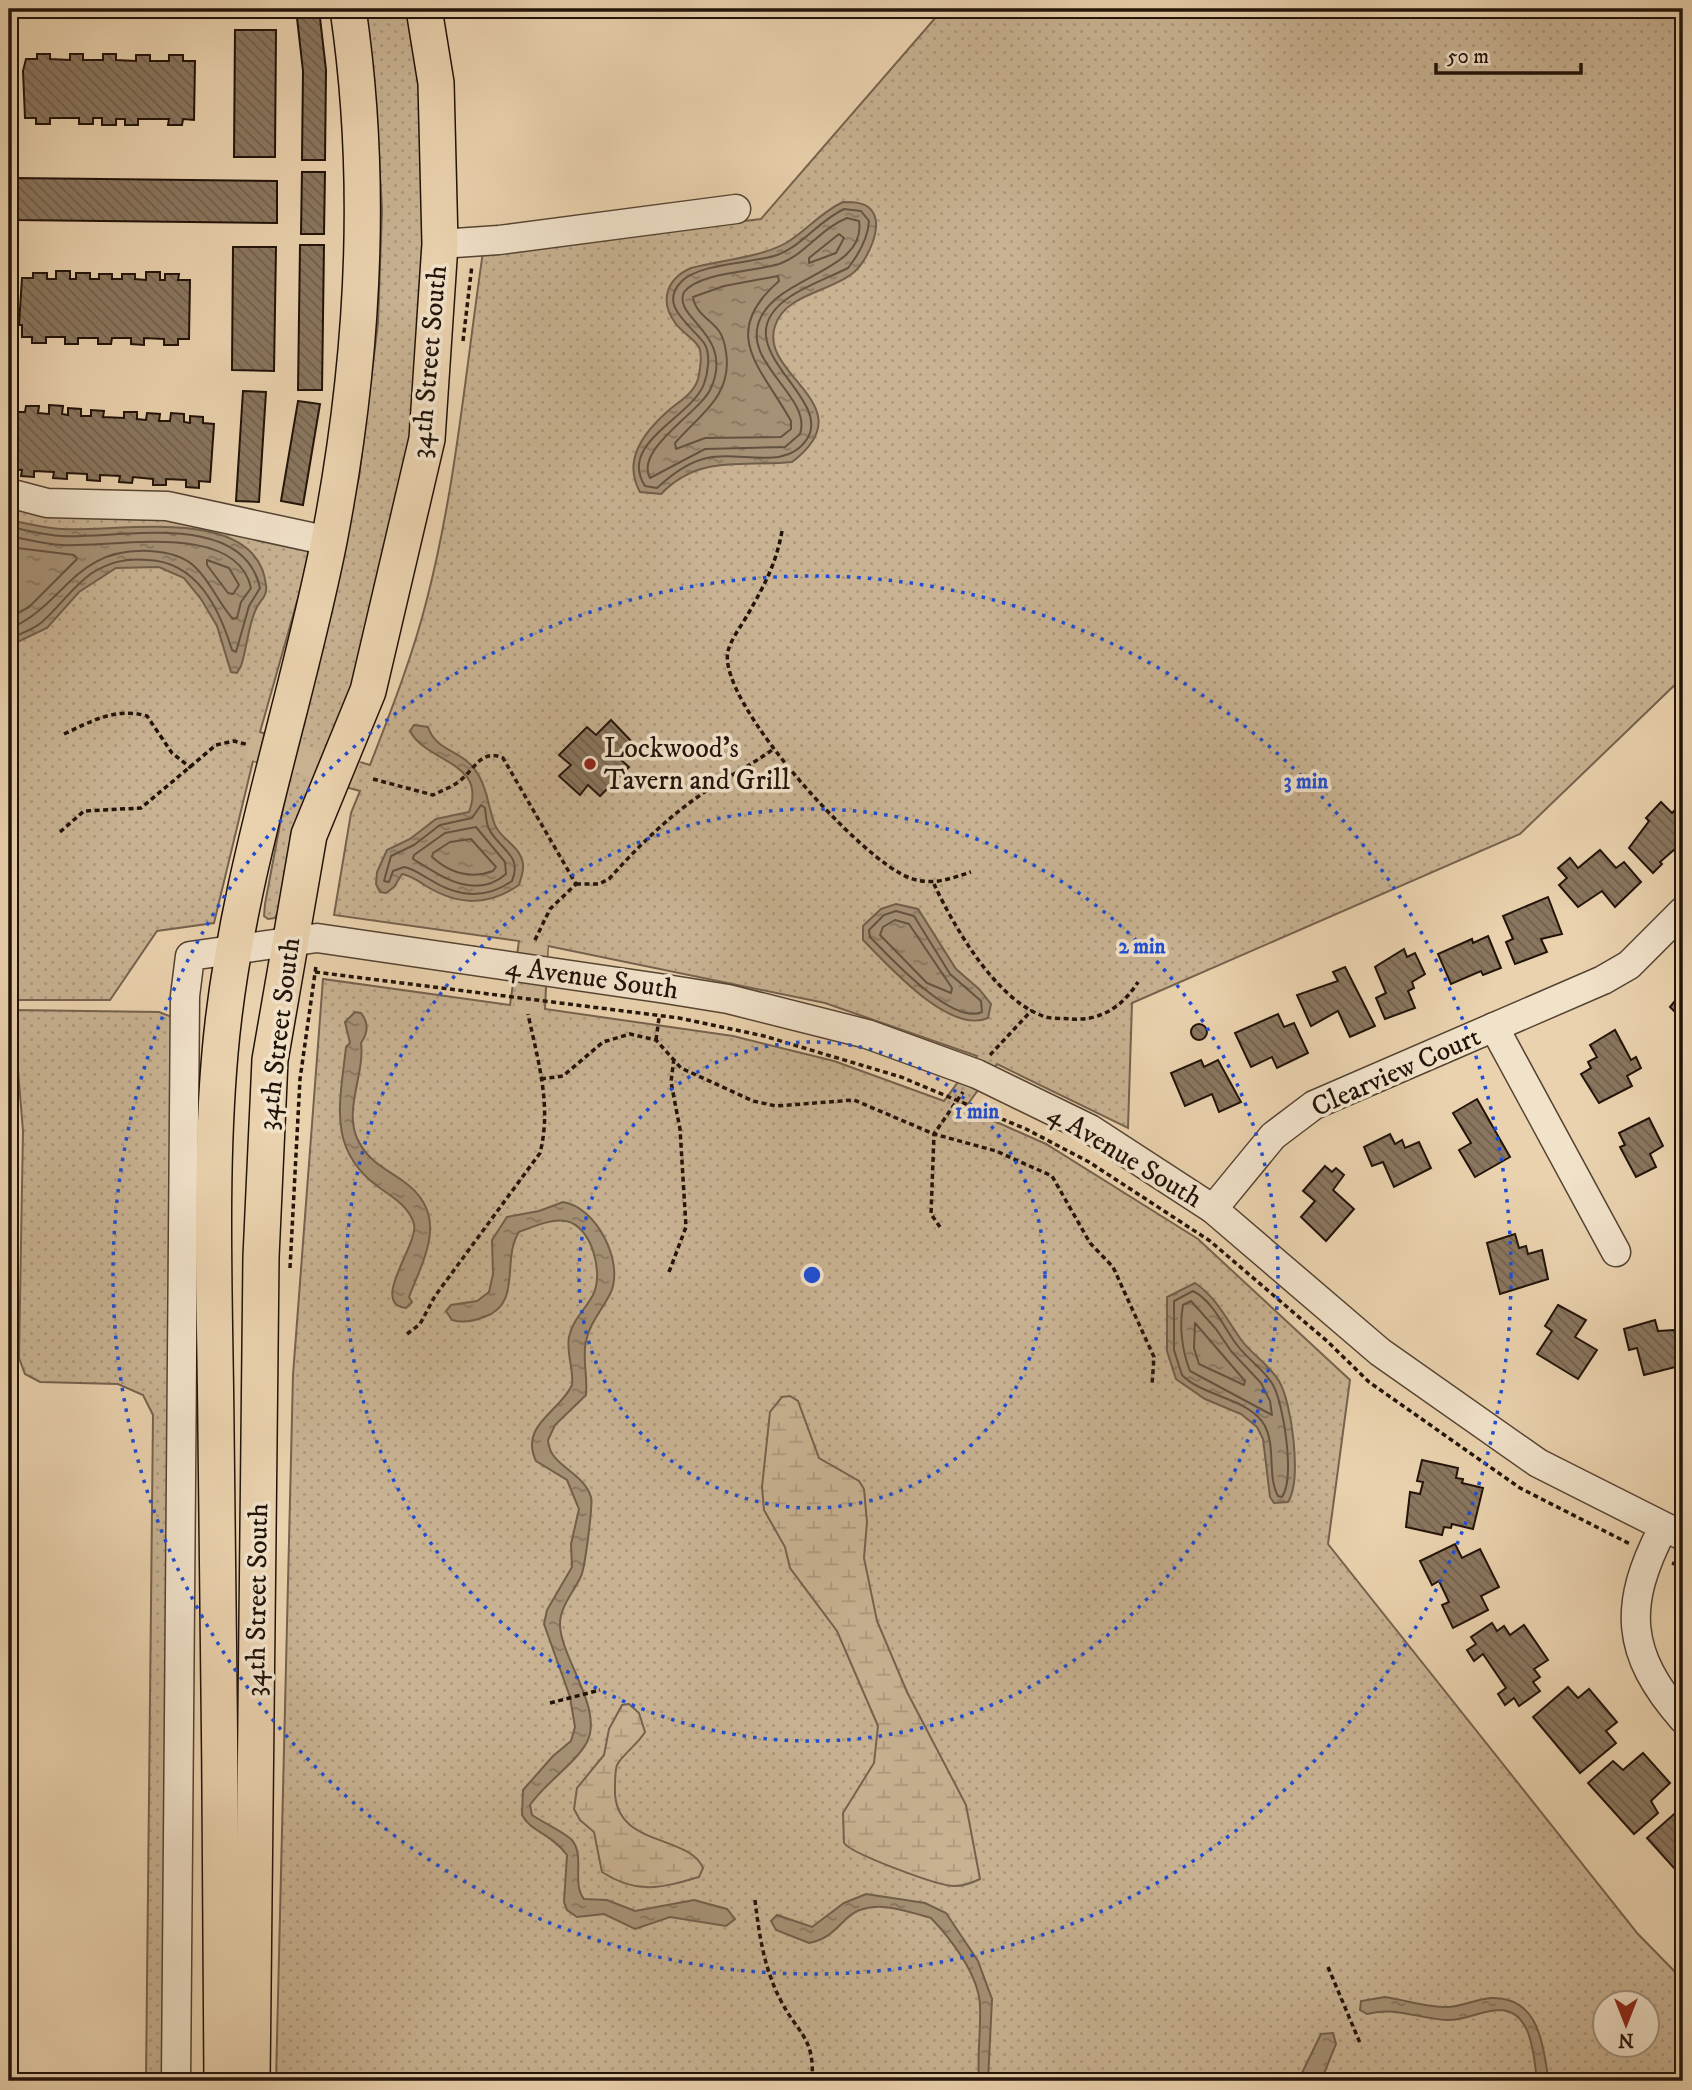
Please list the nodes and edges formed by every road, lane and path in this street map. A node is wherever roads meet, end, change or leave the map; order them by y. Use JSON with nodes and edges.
{"nodes":[{"id":1,"x":348,"y":9,"type":"edge"},
{"id":2,"x":424,"y":9,"type":"edge"},
{"id":3,"x":736,"y":209,"type":"dead end"},
{"id":4,"x":440,"y":244,"type":"junction"},
{"id":5,"x":9,"y":494,"type":"edge"},
{"id":6,"x":782,"y":531,"type":"dead end"},
{"id":7,"x":329,"y":541,"type":"junction"},
{"id":8,"x":64,"y":734,"type":"dead end"},
{"id":9,"x":249,"y":744,"type":"tunnel mouth"},
{"id":10,"x":772,"y":750,"type":"junction"},
{"id":11,"x":191,"y":768,"type":"junction"},
{"id":12,"x":373,"y":779,"type":"tunnel mouth"},
{"id":13,"x":61,"y":832,"type":"dead end"},
{"id":14,"x":971,"y":872,"type":"dead end"},
{"id":15,"x":576,"y":884,"type":"junction"},
{"id":16,"x":934,"y":884,"type":"junction"},
{"id":17,"x":1683,"y":911,"type":"edge"},
{"id":18,"x":288,"y":941,"type":"junction"},
{"id":19,"x":534,"y":942,"type":"tunnel mouth"},
{"id":20,"x":232,"y":949,"type":"junction"},
{"id":21,"x":315,"y":972,"type":"dead end"},
{"id":22,"x":1138,"y":982,"type":"dead end"},
{"id":23,"x":666,"y":989,"type":"junction"},
{"id":24,"x":1032,"y":1010,"type":"junction"},
{"id":25,"x":528,"y":1014,"type":"tunnel mouth"},
{"id":26,"x":659,"y":1017,"type":"junction"},
{"id":27,"x":1494,"y":1027,"type":"junction"},
{"id":28,"x":656,"y":1040,"type":"junction"},
{"id":29,"x":674,"y":1056,"type":"junction"},
{"id":30,"x":977,"y":1074,"type":"junction"},
{"id":31,"x":541,"y":1079,"type":"junction"},
{"id":32,"x":957,"y":1100,"type":"junction"},
{"id":33,"x":934,"y":1134,"type":"junction"},
{"id":34,"x":1213,"y":1209,"type":"junction"},
{"id":35,"x":940,"y":1227,"type":"dead end"},
{"id":36,"x":1616,"y":1252,"type":"dead end"},
{"id":37,"x":669,"y":1272,"type":"dead end"},
{"id":38,"x":407,"y":1334,"type":"dead end"},
{"id":39,"x":1152,"y":1385,"type":"dead end"},
{"id":40,"x":1673,"y":1532,"type":"edge"},
{"id":41,"x":1650,"y":1553,"type":"junction"},
{"id":42,"x":1683,"y":1567,"type":"edge"},
{"id":43,"x":600,"y":1690,"type":"dead end"},
{"id":44,"x":550,"y":1703,"type":"dead end"},
{"id":45,"x":1683,"y":1719,"type":"edge"},
{"id":46,"x":755,"y":1900,"type":"dead end"},
{"id":47,"x":1328,"y":1967,"type":"dead end"},
{"id":48,"x":1360,"y":2043,"type":"dead end"},
{"id":49,"x":237,"y":2068,"type":"edge"},
{"id":50,"x":176,"y":2081,"type":"edge"},
{"id":51,"x":811,"y":2081,"type":"edge"}],
"edges":[{"from":1,"to":7,"type":"main road","name":"34th Street South"},
{"from":2,"to":4,"type":"main road","name":"34th Street South"},
{"from":3,"to":4,"type":"street"},
{"from":4,"to":18,"type":"main road","name":"34th Street South"},
{"from":5,"to":7,"type":"street"},
{"from":6,"to":10,"type":"path"},
{"from":7,"to":20,"type":"main road","name":"34th Street South"},
{"from":8,"to":11,"type":"path"},
{"from":9,"to":11,"type":"path"},
{"from":10,"to":15,"type":"path"},
{"from":10,"to":16,"type":"path"},
{"from":11,"to":13,"type":"path"},
{"from":12,"to":15,"type":"path"},
{"from":14,"to":16,"type":"path"},
{"from":15,"to":19,"type":"path"},
{"from":16,"to":24,"type":"path"},
{"from":17,"to":27,"type":"street","name":"Clearview Court"},
{"from":18,"to":20,"type":"street","name":"4 Avenue South"},
{"from":18,"to":23,"type":"street","name":"4 Avenue South"},
{"from":18,"to":49,"type":"main road","name":"34th Street South"},
{"from":20,"to":49,"type":"main road","name":"34th Street South"},
{"from":20,"to":50,"type":"street","name":"4 Avenue South"},
{"from":21,"to":26,"type":"path"},
{"from":22,"to":24,"type":"path"},
{"from":23,"to":26,"type":"path"},
{"from":23,"to":30,"type":"street","name":"4 Avenue South"},
{"from":24,"to":30,"type":"path"},
{"from":25,"to":31,"type":"path"},
{"from":26,"to":28,"type":"path"},
{"from":26,"to":32,"type":"path"},
{"from":27,"to":34,"type":"street","name":"Clearview Court"},
{"from":27,"to":36,"type":"street","name":"Clearview Court"},
{"from":28,"to":29,"type":"path"},
{"from":28,"to":31,"type":"path"},
{"from":29,"to":33,"type":"path"},
{"from":29,"to":37,"type":"path"},
{"from":30,"to":32,"type":"path"},
{"from":30,"to":34,"type":"street","name":"4 Avenue South"},
{"from":31,"to":38,"type":"path"},
{"from":32,"to":33,"type":"path"},
{"from":32,"to":41,"type":"path"},
{"from":33,"to":35,"type":"path"},
{"from":33,"to":39,"type":"path"},
{"from":34,"to":40,"type":"street","name":"4 Avenue South"},
{"from":40,"to":41,"type":"street"},
{"from":41,"to":42,"type":"path"},
{"from":41,"to":45,"type":"street"},
{"from":43,"to":44,"type":"path"},
{"from":46,"to":51,"type":"path"},
{"from":47,"to":48,"type":"path"}]}
